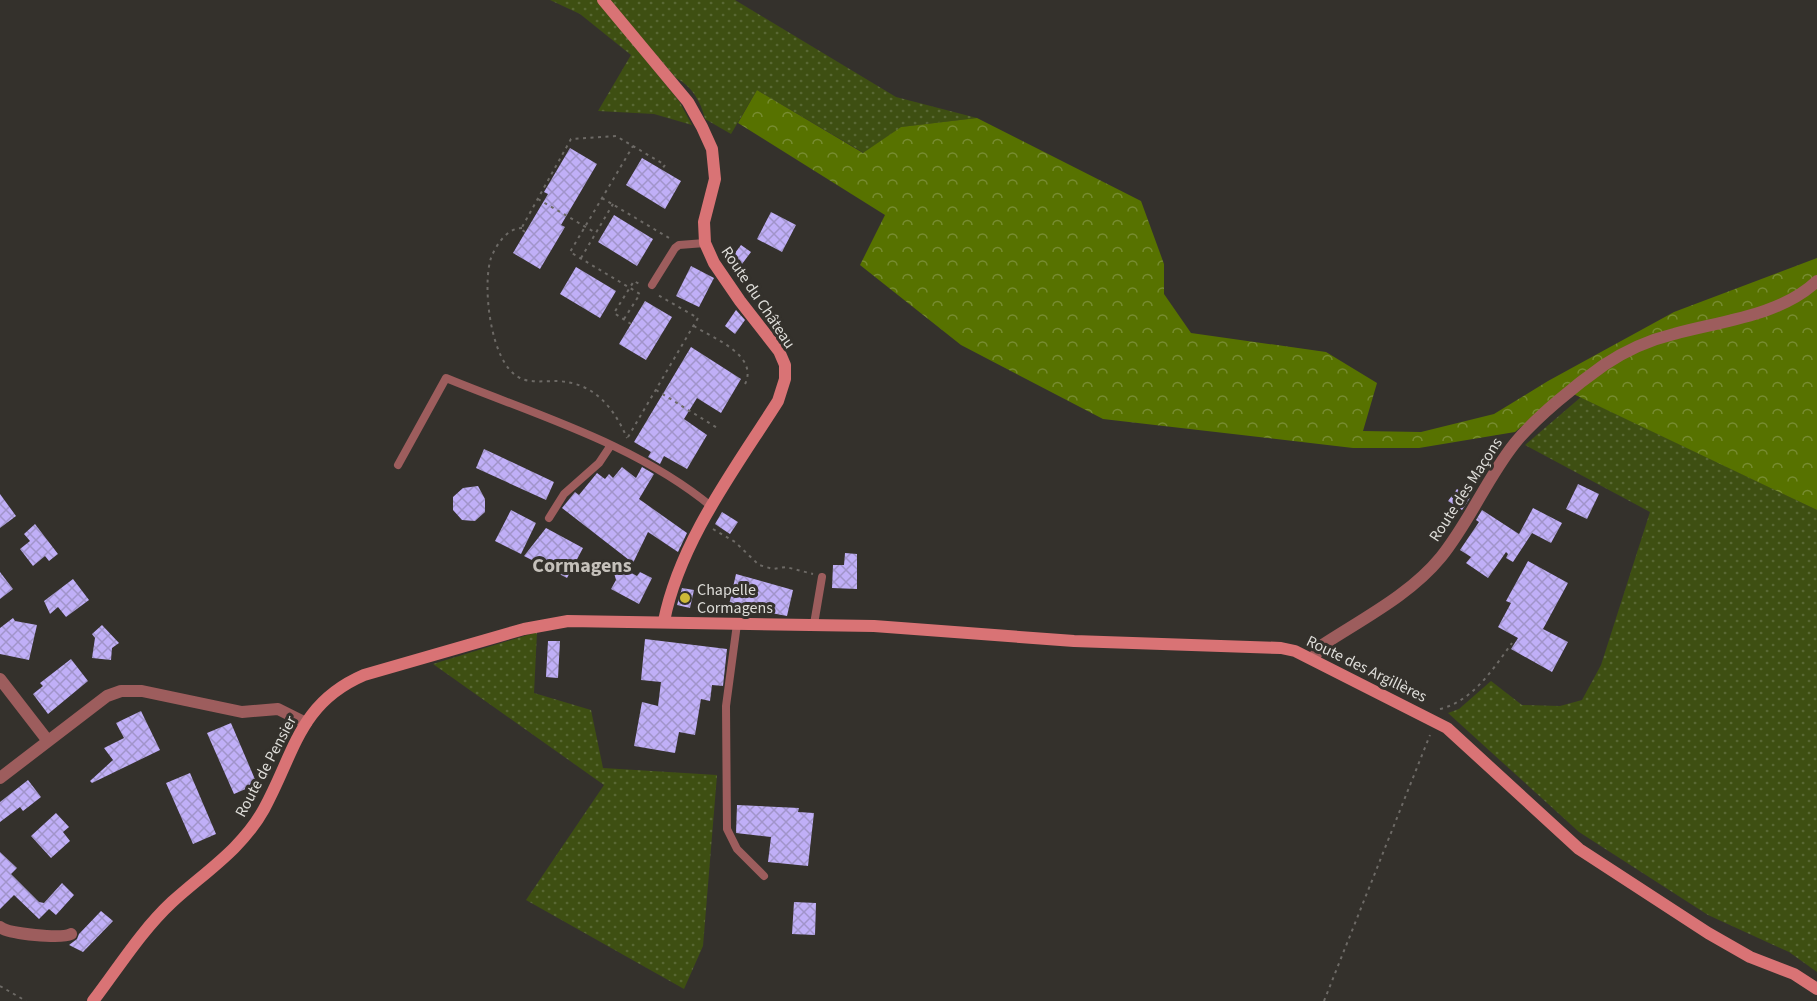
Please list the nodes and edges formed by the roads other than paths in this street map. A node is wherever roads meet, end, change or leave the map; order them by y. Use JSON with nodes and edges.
{"nodes":[{"id":1,"x":603,"y":0,"type":"edge"},
{"id":2,"x":705,"y":243,"type":"junction"},
{"id":3,"x":1817,"y":281,"type":"edge"},
{"id":4,"x":652,"y":285,"type":"dead end"},
{"id":5,"x":611,"y":445,"type":"junction"},
{"id":6,"x":398,"y":465,"type":"dead end"},
{"id":7,"x":712,"y":507,"type":"junction"},
{"id":8,"x":549,"y":519,"type":"dead end"},
{"id":9,"x":822,"y":577,"type":"road end"},
{"id":10,"x":664,"y":621,"type":"junction"},
{"id":11,"x":737,"y":624,"type":"junction"},
{"id":12,"x":814,"y":624,"type":"junction"},
{"id":13,"x":1313,"y":659,"type":"junction"},
{"id":14,"x":0,"y":679,"type":"edge"},
{"id":15,"x":306,"y":723,"type":"junction"},
{"id":16,"x":48,"y":741,"type":"junction"},
{"id":17,"x":0,"y":778,"type":"edge"},
{"id":18,"x":764,"y":876,"type":"dead end"},
{"id":19,"x":0,"y":927,"type":"edge"},
{"id":20,"x":71,"y":934,"type":"dead end"},
{"id":21,"x":1817,"y":989,"type":"edge"},
{"id":22,"x":93,"y":1001,"type":"edge"}],
"edges":[{"from":1,"to":2,"type":"street","name":"Route du Château"},
{"from":2,"to":4,"type":"lane"},
{"from":2,"to":7,"type":"street","name":"Route du Château"},
{"from":3,"to":13,"type":"street","name":"Route des Maçons"},
{"from":5,"to":6,"type":"lane"},
{"from":5,"to":7,"type":"lane"},
{"from":5,"to":8,"type":"lane"},
{"from":7,"to":10,"type":"street","name":"Route du Château"},
{"from":9,"to":12,"type":"lane"},
{"from":10,"to":11,"type":"street","name":"Route des Argillères"},
{"from":10,"to":15,"type":"street","name":"Route de Pensier"},
{"from":11,"to":12,"type":"street","name":"Route des Argillères"},
{"from":11,"to":18,"type":"lane"},
{"from":12,"to":13,"type":"street","name":"Route des Argillères"},
{"from":13,"to":21,"type":"street","name":"Route des Argillères"},
{"from":14,"to":16,"type":"street"},
{"from":15,"to":16,"type":"street"},
{"from":15,"to":22,"type":"street","name":"Route de Pensier"},
{"from":16,"to":17,"type":"street"},
{"from":19,"to":20,"type":"street"}]}
